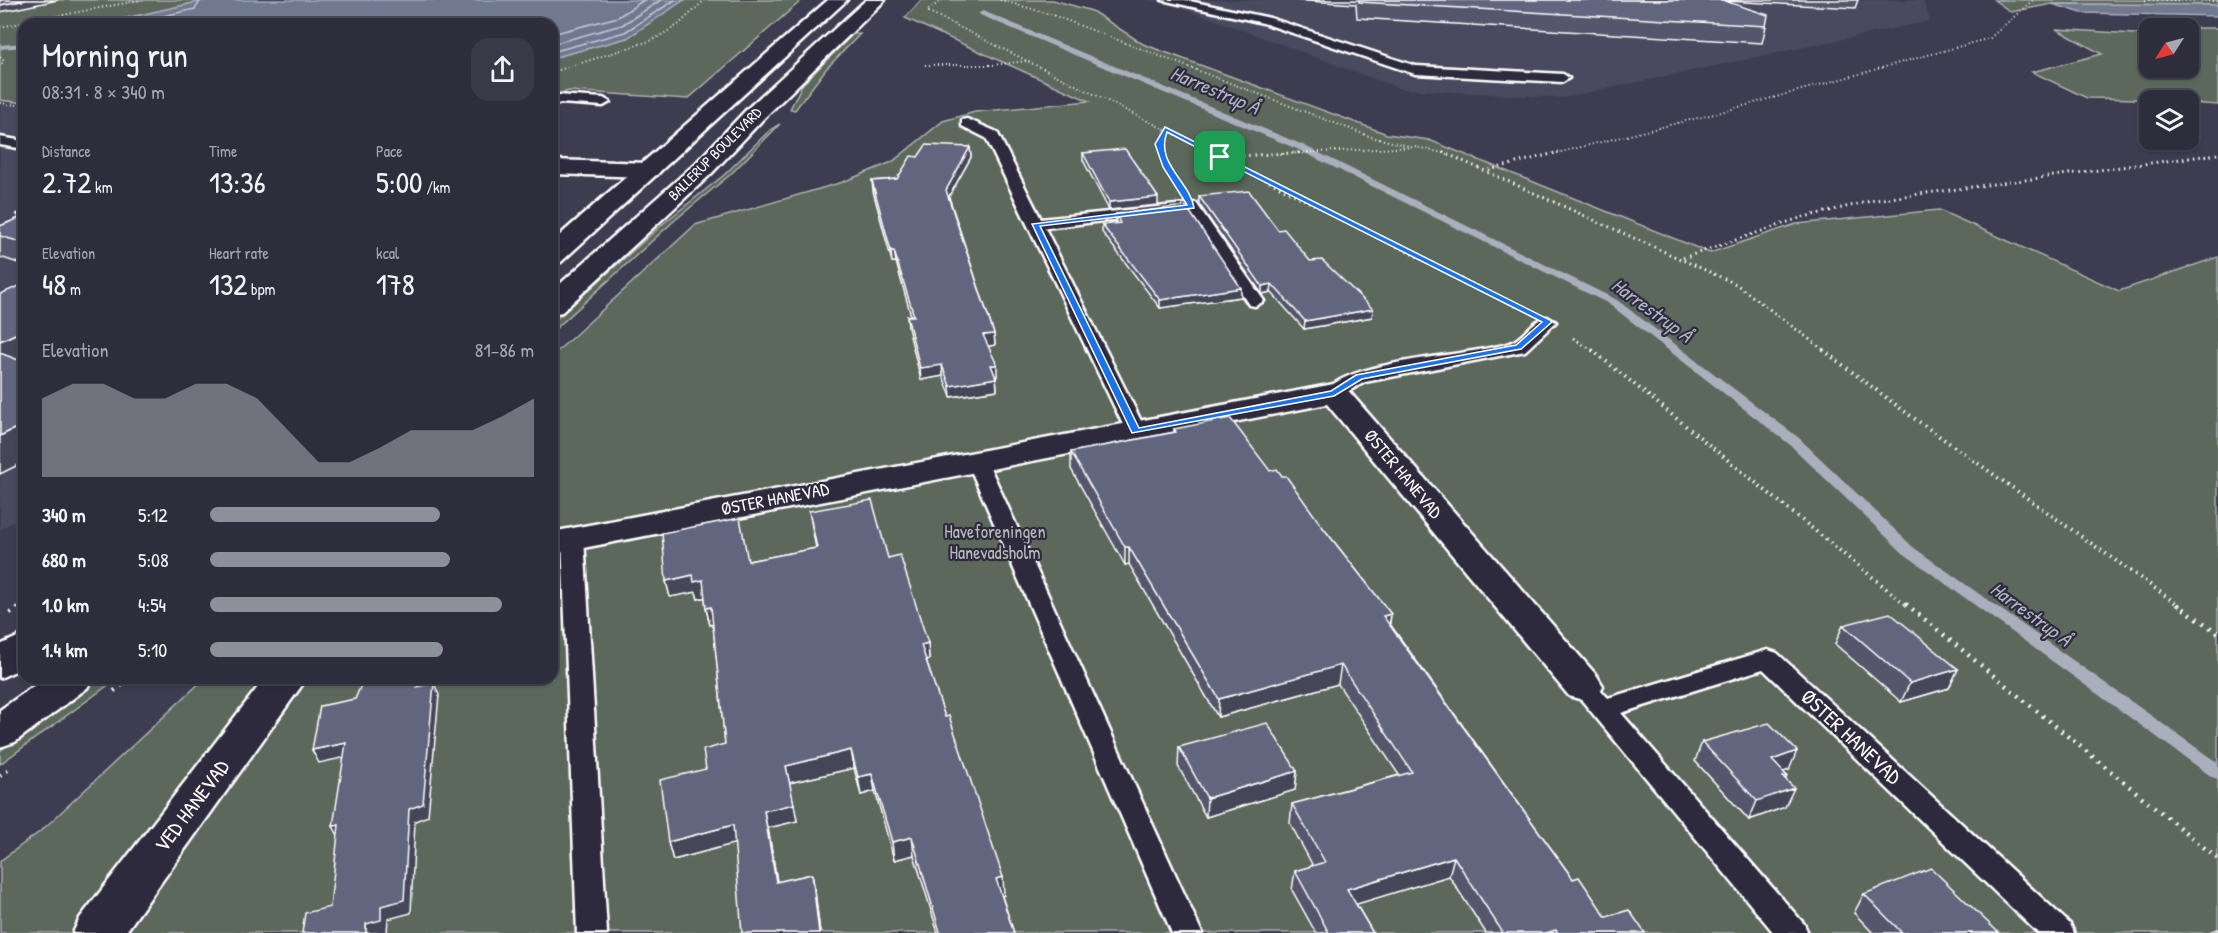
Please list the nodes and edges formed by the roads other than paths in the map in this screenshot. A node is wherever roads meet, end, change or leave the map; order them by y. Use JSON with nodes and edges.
{"nodes":[{"id":1,"x":838,"y":0,"type":"edge"},
{"id":2,"x":876,"y":0,"type":"edge"},
{"id":3,"x":1168,"y":0,"type":"edge"},
{"id":4,"x":1563,"y":78,"type":"dead end"},
{"id":5,"x":558,"y":99,"type":"edge"},
{"id":6,"x":603,"y":102,"type":"dead end"},
{"id":7,"x":967,"y":123,"type":"dead end"},
{"id":8,"x":0,"y":141,"type":"edge"},
{"id":9,"x":18,"y":144,"type":"edge"},
{"id":10,"x":558,"y":167,"type":"edge"},
{"id":11,"x":649,"y":170,"type":"junction"},
{"id":12,"x":1180,"y":189,"type":"road end"},
{"id":13,"x":1191,"y":206,"type":"junction"},
{"id":14,"x":1035,"y":224,"type":"junction"},
{"id":15,"x":558,"y":251,"type":"edge"},
{"id":16,"x":558,"y":301,"type":"edge"},
{"id":17,"x":1255,"y":301,"type":"dead end"},
{"id":18,"x":1547,"y":322,"type":"road end"},
{"id":19,"x":1334,"y":393,"type":"junction"},
{"id":20,"x":1136,"y":431,"type":"junction"},
{"id":21,"x":977,"y":461,"type":"junction"},
{"id":22,"x":563,"y":540,"type":"edge"},
{"id":23,"x":18,"y":652,"type":"edge"},
{"id":24,"x":0,"y":664,"type":"edge"},
{"id":25,"x":65,"y":684,"type":"edge"},
{"id":26,"x":283,"y":684,"type":"edge"},
{"id":27,"x":1593,"y":698,"type":"junction"},
{"id":28,"x":0,"y":731,"type":"edge"},
{"id":29,"x":97,"y":933,"type":"edge"},
{"id":30,"x":592,"y":933,"type":"edge"},
{"id":31,"x":1187,"y":933,"type":"edge"},
{"id":32,"x":1793,"y":933,"type":"edge"},
{"id":33,"x":2059,"y":933,"type":"edge"}],
"edges":[{"from":1,"to":11,"type":"street","name":"BALLERUP BOULEVARD"},
{"from":2,"to":16,"type":"street","name":"BALLERUP BOULEVARD"},
{"from":3,"to":4,"type":"lane"},
{"from":5,"to":6,"type":"lane"},
{"from":7,"to":14,"type":"lane"},
{"from":8,"to":9,"type":"lane"},
{"from":10,"to":11,"type":"street"},
{"from":11,"to":15,"type":"street","name":"BALLERUP BOULEVARD"},
{"from":12,"to":13,"type":"lane"},
{"from":13,"to":14,"type":"lane"},
{"from":13,"to":17,"type":"lane"},
{"from":14,"to":20,"type":"lane"},
{"from":18,"to":19,"type":"lane"},
{"from":19,"to":20,"type":"street","name":"ØSTER HANEVAD"},
{"from":19,"to":27,"type":"street","name":"ØSTER HANEVAD"},
{"from":20,"to":21,"type":"street","name":"ØSTER HANEVAD"},
{"from":21,"to":22,"type":"street","name":"ØSTER HANEVAD"},
{"from":21,"to":31,"type":"lane"},
{"from":22,"to":30,"type":"lane","name":"ØSTER HANEVAD"},
{"from":23,"to":24,"type":"street"},
{"from":25,"to":28,"type":"street"},
{"from":26,"to":29,"type":"street","name":"VED HANEVAD"},
{"from":27,"to":32,"type":"lane","name":"ØSTER HANEVAD"},
{"from":27,"to":33,"type":"lane","name":"ØSTER HANEVAD"}]}
